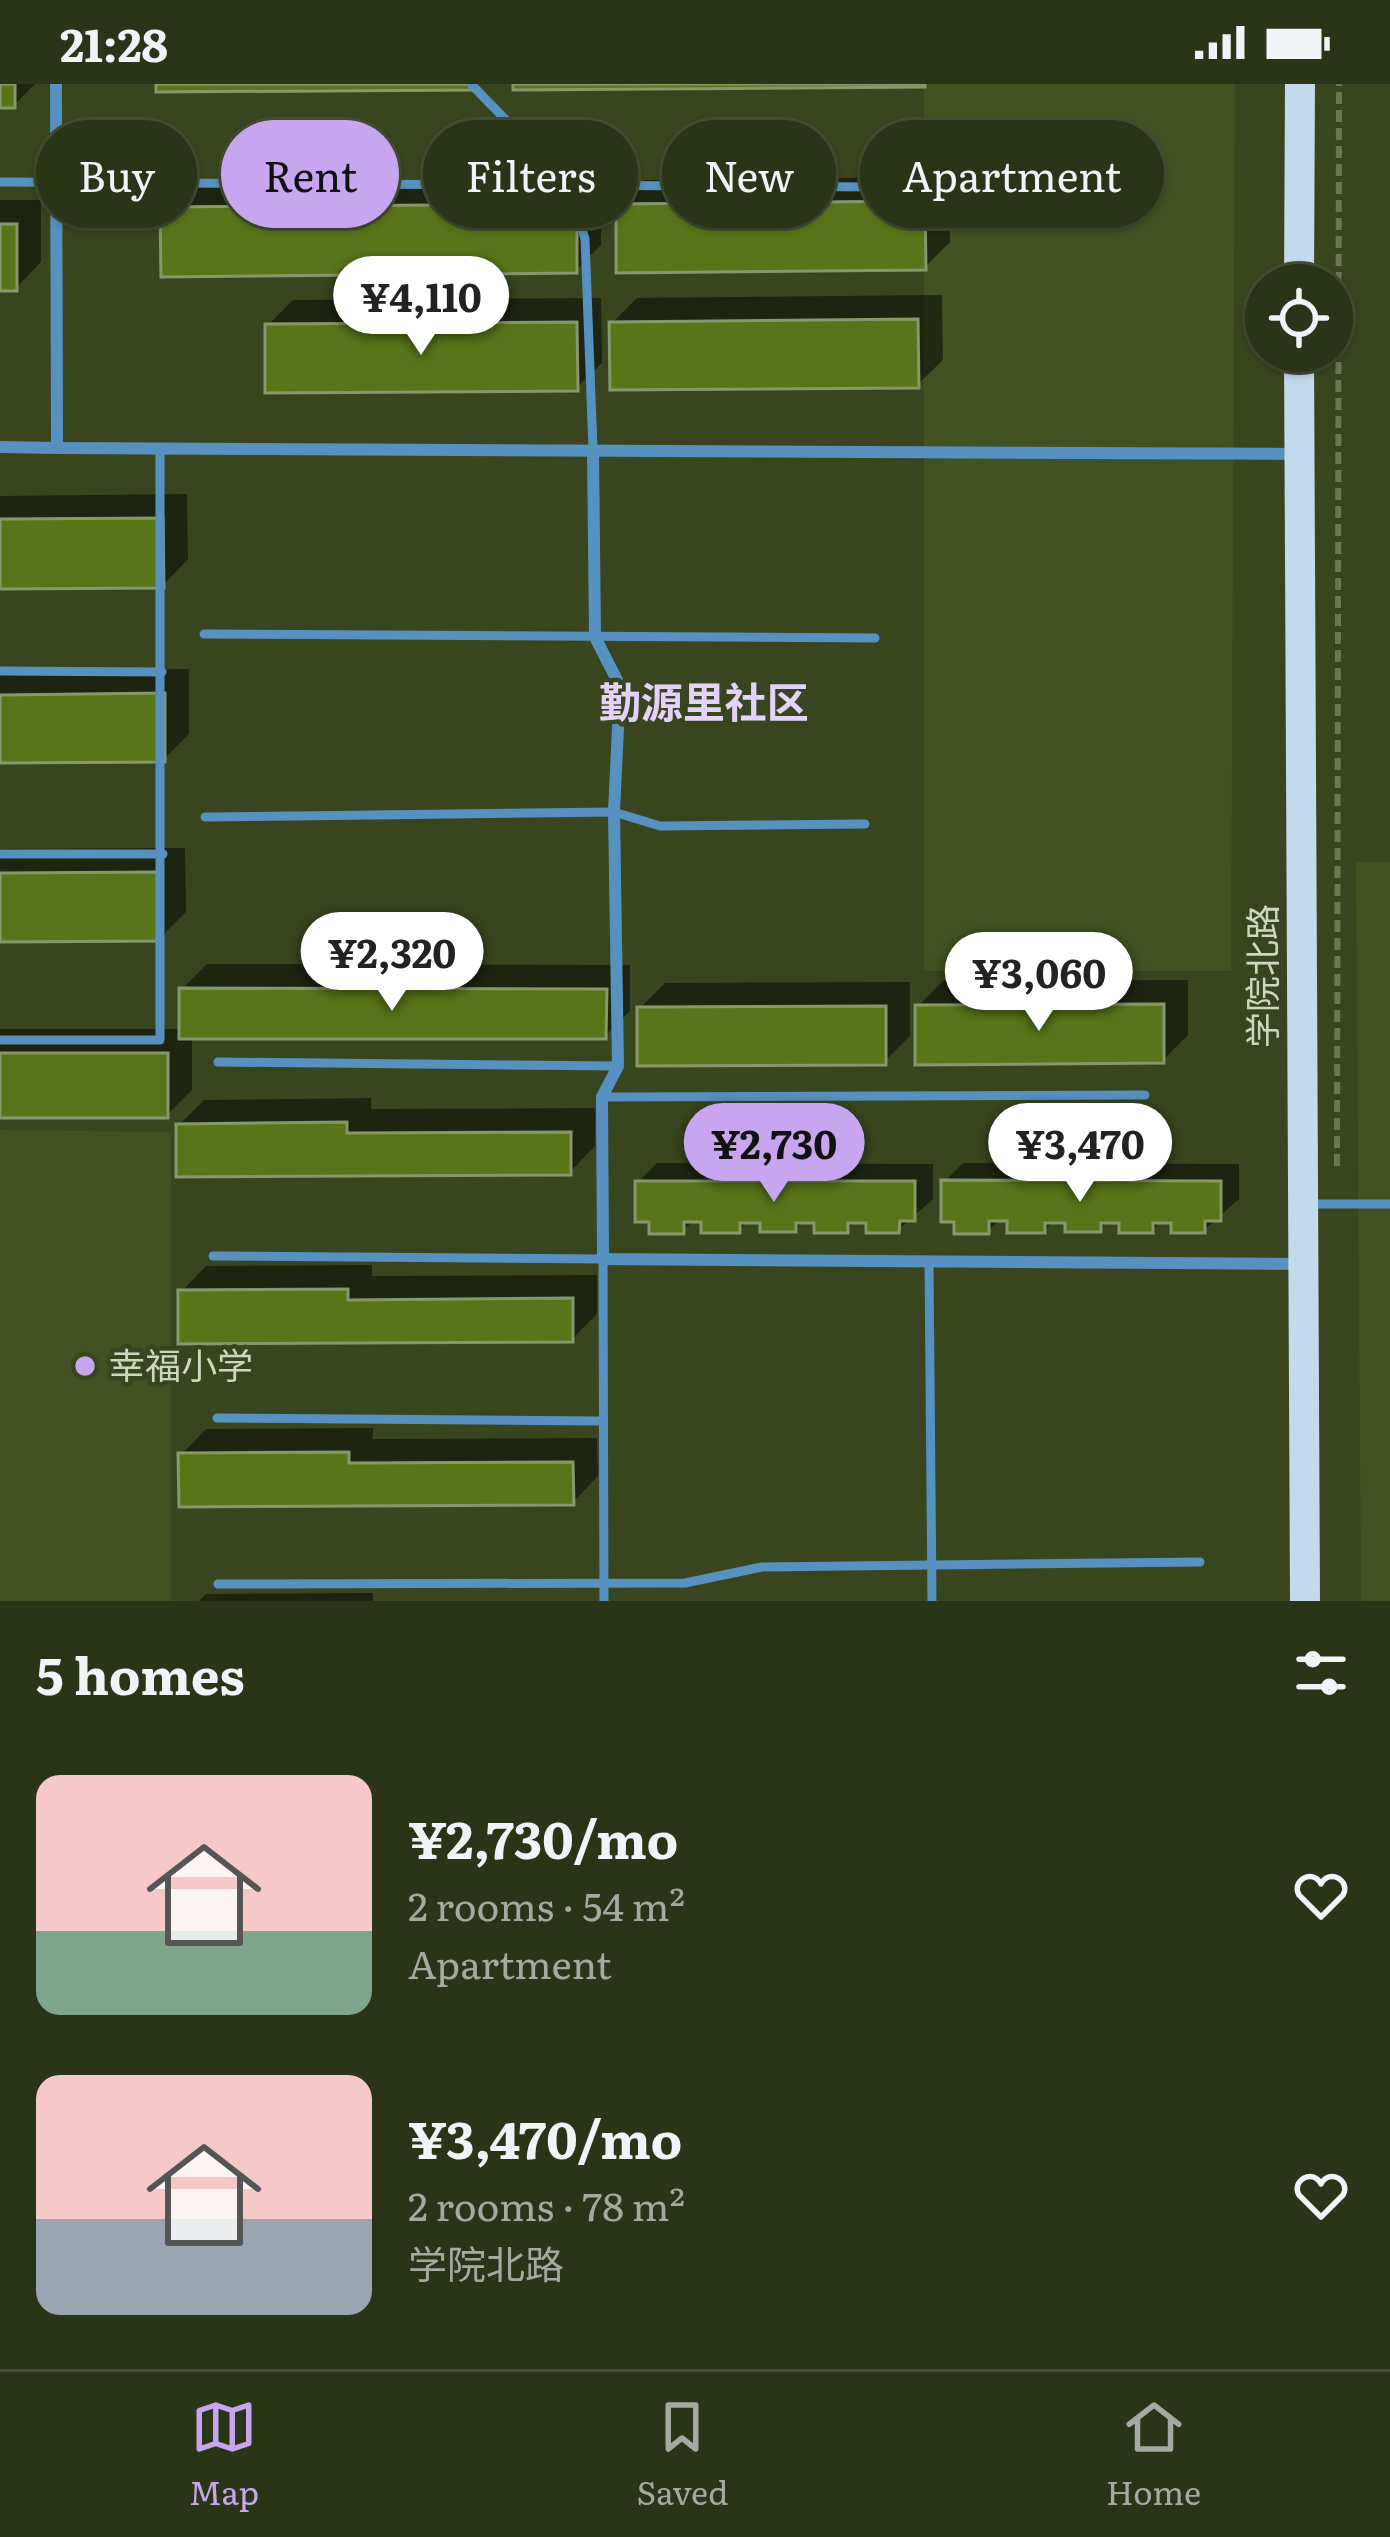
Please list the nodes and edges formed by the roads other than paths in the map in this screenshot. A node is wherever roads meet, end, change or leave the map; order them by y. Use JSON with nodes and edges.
{"nodes":[{"id":1,"x":56,"y":84,"type":"edge"},
{"id":2,"x":471,"y":84,"type":"edge"},
{"id":3,"x":1300,"y":84,"type":"edge"},
{"id":4,"x":56,"y":120,"type":"edge"},
{"id":5,"x":506,"y":120,"type":"edge"},
{"id":6,"x":0,"y":182,"type":"edge"},
{"id":7,"x":36,"y":182,"type":"edge"},
{"id":8,"x":197,"y":183,"type":"edge"},
{"id":9,"x":423,"y":184,"type":"edge"},
{"id":10,"x":638,"y":185,"type":"edge"},
{"id":11,"x":860,"y":187,"type":"edge"},
{"id":12,"x":56,"y":228,"type":"edge"},
{"id":13,"x":582,"y":228,"type":"edge"},
{"id":14,"x":1299,"y":264,"type":"edge"},
{"id":15,"x":1299,"y":372,"type":"edge"},
{"id":16,"x":0,"y":447,"type":"edge"},
{"id":17,"x":57,"y":448,"type":"junction"},
{"id":18,"x":160,"y":448,"type":"junction"},
{"id":19,"x":593,"y":449,"type":"junction"},
{"id":20,"x":1299,"y":454,"type":"junction"},
{"id":21,"x":204,"y":634,"type":"dead end"},
{"id":22,"x":595,"y":637,"type":"junction"},
{"id":23,"x":874,"y":638,"type":"dead end"},
{"id":24,"x":0,"y":671,"type":"edge"},
{"id":25,"x":162,"y":672,"type":"junction"},
{"id":26,"x":614,"y":812,"type":"junction"},
{"id":27,"x":205,"y":817,"type":"dead end"},
{"id":28,"x":866,"y":824,"type":"dead end"},
{"id":29,"x":0,"y":854,"type":"edge"},
{"id":30,"x":163,"y":854,"type":"junction"},
{"id":31,"x":0,"y":1040,"type":"edge"},
{"id":32,"x":218,"y":1062,"type":"dead end"},
{"id":33,"x":618,"y":1066,"type":"junction"},
{"id":34,"x":1145,"y":1095,"type":"dead end"},
{"id":35,"x":602,"y":1096,"type":"junction"},
{"id":36,"x":1303,"y":1204,"type":"junction"},
{"id":37,"x":1390,"y":1204,"type":"edge"},
{"id":38,"x":213,"y":1256,"type":"dead end"},
{"id":39,"x":603,"y":1259,"type":"junction"},
{"id":40,"x":928,"y":1263,"type":"junction"},
{"id":41,"x":1304,"y":1264,"type":"junction"},
{"id":42,"x":217,"y":1418,"type":"dead end"},
{"id":43,"x":601,"y":1421,"type":"junction"},
{"id":44,"x":1199,"y":1562,"type":"dead end"},
{"id":45,"x":932,"y":1564,"type":"junction"},
{"id":46,"x":218,"y":1584,"type":"dead end"},
{"id":47,"x":604,"y":1584,"type":"junction"},
{"id":48,"x":604,"y":1601,"type":"edge"},
{"id":49,"x":932,"y":1601,"type":"edge"},
{"id":50,"x":1305,"y":1601,"type":"edge"}],
"edges":[{"from":1,"to":4,"type":"street"},
{"from":2,"to":5,"type":"lane"},
{"from":3,"to":14,"type":"main road"},
{"from":6,"to":7,"type":"lane"},
{"from":8,"to":9,"type":"lane"},
{"from":10,"to":11,"type":"lane"},
{"from":12,"to":17,"type":"street"},
{"from":13,"to":19,"type":"lane"},
{"from":15,"to":20,"type":"main road","name":"学院北路"},
{"from":16,"to":17,"type":"street"},
{"from":17,"to":18,"type":"street"},
{"from":18,"to":19,"type":"street"},
{"from":18,"to":25,"type":"lane"},
{"from":19,"to":20,"type":"street"},
{"from":19,"to":22,"type":"street"},
{"from":20,"to":36,"type":"main road","name":"学院北路"},
{"from":21,"to":22,"type":"lane"},
{"from":22,"to":23,"type":"lane"},
{"from":22,"to":26,"type":"street"},
{"from":24,"to":25,"type":"lane"},
{"from":25,"to":30,"type":"lane"},
{"from":26,"to":27,"type":"lane"},
{"from":26,"to":28,"type":"lane"},
{"from":26,"to":33,"type":"street"},
{"from":29,"to":30,"type":"lane"},
{"from":30,"to":31,"type":"lane"},
{"from":32,"to":33,"type":"lane"},
{"from":33,"to":35,"type":"street"},
{"from":34,"to":35,"type":"lane"},
{"from":35,"to":39,"type":"street"},
{"from":36,"to":37,"type":"lane"},
{"from":36,"to":41,"type":"main road","name":"学院北路"},
{"from":38,"to":39,"type":"lane"},
{"from":39,"to":40,"type":"street"},
{"from":39,"to":43,"type":"lane"},
{"from":40,"to":41,"type":"street"},
{"from":40,"to":45,"type":"lane"},
{"from":41,"to":50,"type":"main road","name":"学院北路"},
{"from":42,"to":43,"type":"lane"},
{"from":43,"to":47,"type":"lane"},
{"from":44,"to":45,"type":"lane"},
{"from":45,"to":47,"type":"lane"},
{"from":45,"to":49,"type":"lane"},
{"from":46,"to":47,"type":"lane"},
{"from":47,"to":48,"type":"lane"}]}
